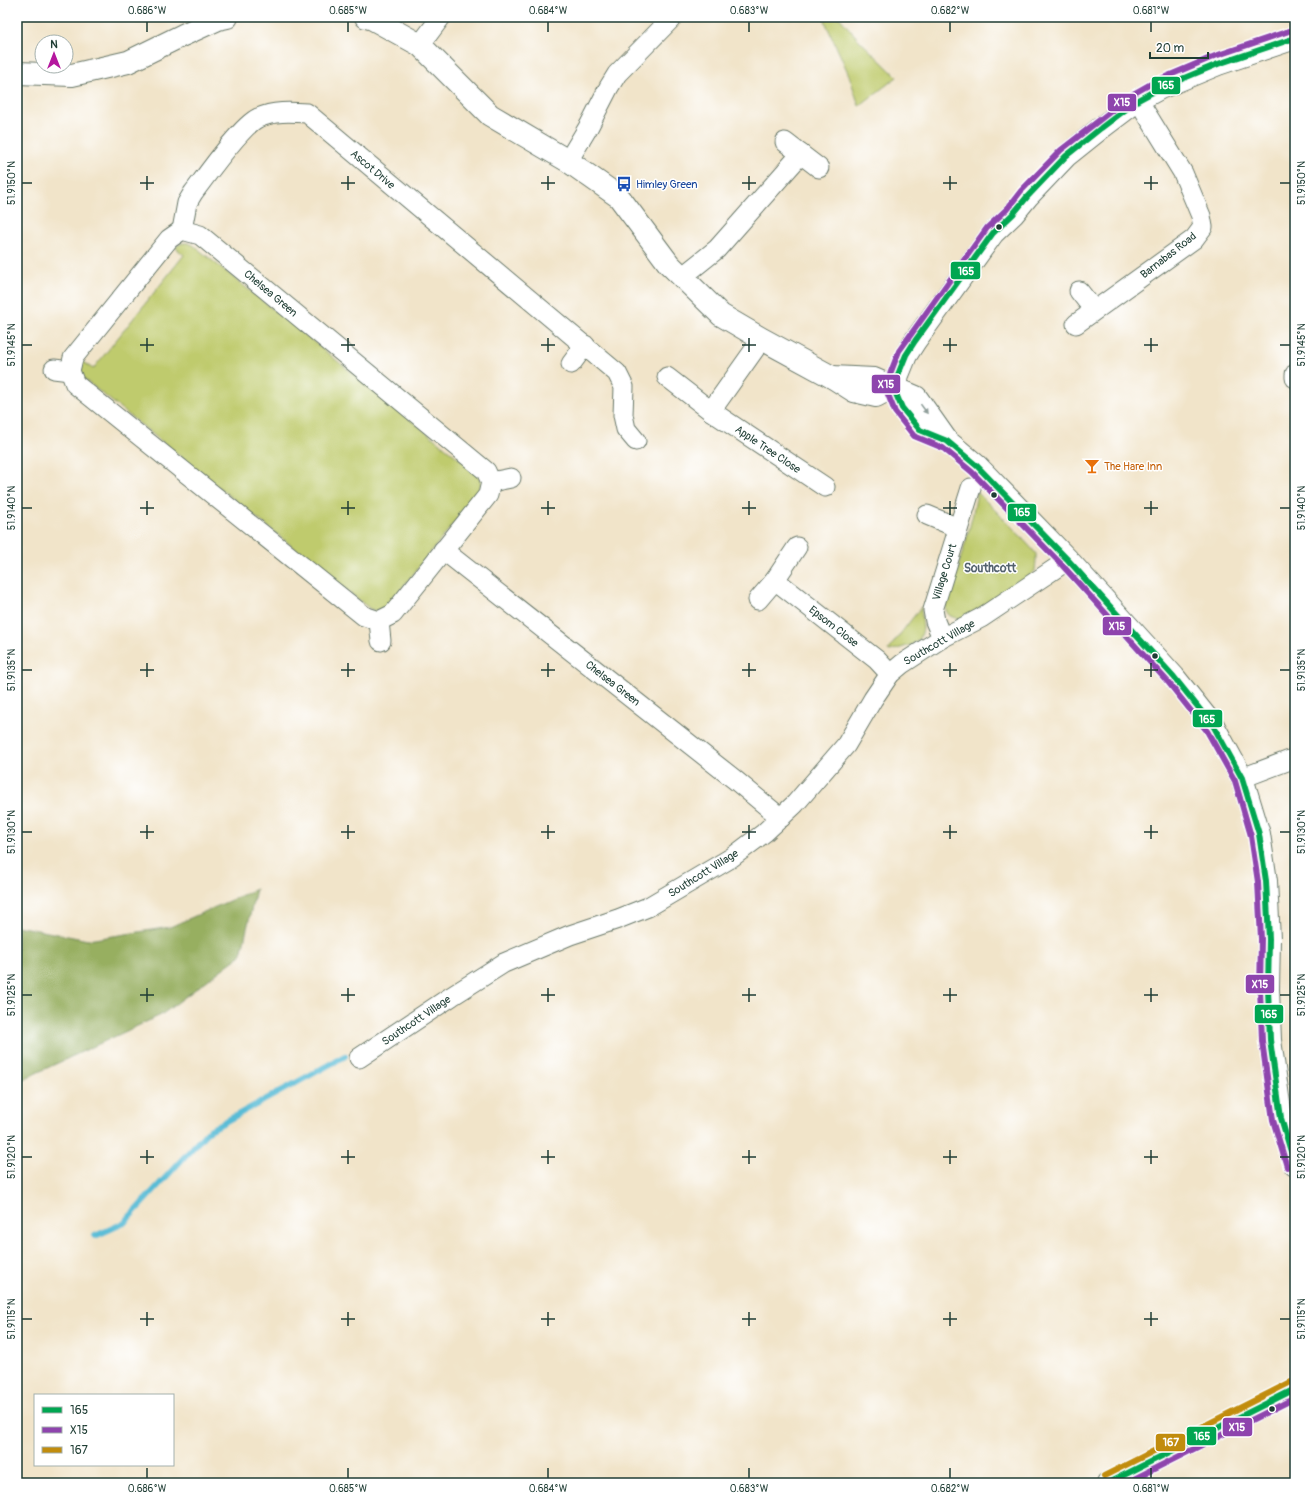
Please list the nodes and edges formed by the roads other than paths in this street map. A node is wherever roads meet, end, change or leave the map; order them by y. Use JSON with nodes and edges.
{"nodes":[{"id":1,"x":227,"y":17,"type":"edge"},
{"id":2,"x":366,"y":17,"type":"edge"},
{"id":3,"x":441,"y":17,"type":"edge"},
{"id":4,"x":672,"y":17,"type":"edge"},
{"id":5,"x":1295,"y":38,"type":"edge"},
{"id":6,"x":420,"y":45,"type":"junction"},
{"id":7,"x":17,"y":73,"type":"edge"},
{"id":8,"x":1138,"y":100,"type":"junction"},
{"id":9,"x":785,"y":142,"type":"dead end"},
{"id":10,"x":801,"y":154,"type":"junction"},
{"id":11,"x":568,"y":161,"type":"junction"},
{"id":12,"x":819,"y":168,"type":"dead end"},
{"id":13,"x":182,"y":230,"type":"junction"},
{"id":14,"x":682,"y":277,"type":"junction"},
{"id":15,"x":1079,"y":290,"type":"dead end"},
{"id":16,"x":1094,"y":310,"type":"junction"},
{"id":17,"x":1076,"y":324,"type":"dead end"},
{"id":18,"x":762,"y":339,"type":"junction"},
{"id":19,"x":586,"y":345,"type":"junction"},
{"id":20,"x":571,"y":364,"type":"dead end"},
{"id":21,"x":1295,"y":374,"type":"edge"},
{"id":22,"x":667,"y":377,"type":"dead end"},
{"id":23,"x":1295,"y":378,"type":"edge"},
{"id":24,"x":893,"y":387,"type":"junction"},
{"id":25,"x":710,"y":411,"type":"junction"},
{"id":26,"x":636,"y":441,"type":"dead end"},
{"id":27,"x":511,"y":478,"type":"dead end"},
{"id":28,"x":490,"y":482,"type":"junction"},
{"id":29,"x":825,"y":487,"type":"dead end"},
{"id":30,"x":970,"y":488,"type":"dead end"},
{"id":31,"x":927,"y":515,"type":"dead end"},
{"id":32,"x":958,"y":528,"type":"junction"},
{"id":33,"x":797,"y":547,"type":"dead end"},
{"id":34,"x":443,"y":550,"type":"junction"},
{"id":35,"x":1068,"y":560,"type":"junction"},
{"id":36,"x":775,"y":580,"type":"junction"},
{"id":37,"x":758,"y":600,"type":"dead end"},
{"id":38,"x":379,"y":621,"type":"junction"},
{"id":39,"x":942,"y":638,"type":"junction"},
{"id":40,"x":381,"y":641,"type":"dead end"},
{"id":41,"x":890,"y":674,"type":"junction"},
{"id":42,"x":1295,"y":758,"type":"edge"},
{"id":43,"x":1242,"y":778,"type":"junction"},
{"id":44,"x":781,"y":818,"type":"junction"},
{"id":45,"x":359,"y":1058,"type":"dead end"},
{"id":46,"x":1295,"y":1165,"type":"edge"},
{"id":47,"x":1295,"y":1389,"type":"edge"},
{"id":48,"x":1108,"y":1483,"type":"edge"}],
"edges":[{"from":1,"to":7,"type":"street"},
{"from":2,"to":6,"type":"street"},
{"from":3,"to":6,"type":"street"},
{"from":4,"to":11,"type":"street"},
{"from":5,"to":8,"type":"street"},
{"from":6,"to":11,"type":"street"},
{"from":8,"to":16,"type":"street","name":"Barnabas Road"},
{"from":8,"to":24,"type":"street"},
{"from":9,"to":10,"type":"street"},
{"from":10,"to":12,"type":"street"},
{"from":10,"to":14,"type":"street"},
{"from":11,"to":14,"type":"street"},
{"from":13,"to":19,"type":"street","name":"Ascot Drive"},
{"from":13,"to":28,"type":"street","name":"Chelsea Green"},
{"from":13,"to":38,"type":"street"},
{"from":14,"to":18,"type":"street"},
{"from":15,"to":16,"type":"street"},
{"from":16,"to":17,"type":"street","name":"Barnabas Road"},
{"from":18,"to":24,"type":"street"},
{"from":18,"to":25,"type":"street"},
{"from":19,"to":20,"type":"street"},
{"from":19,"to":26,"type":"street","name":"Ascot Drive"},
{"from":21,"to":23,"type":"street"},
{"from":22,"to":25,"type":"street","name":"Apple Tree Close"},
{"from":24,"to":35,"type":"street"},
{"from":25,"to":29,"type":"street","name":"Apple Tree Close"},
{"from":27,"to":28,"type":"street"},
{"from":28,"to":34,"type":"street"},
{"from":30,"to":32,"type":"street","name":"Village Court"},
{"from":31,"to":32,"type":"street","name":"Village Court"},
{"from":32,"to":39,"type":"street","name":"Village Court"},
{"from":33,"to":36,"type":"street"},
{"from":34,"to":38,"type":"street"},
{"from":34,"to":44,"type":"street","name":"Chelsea Green"},
{"from":35,"to":39,"type":"street","name":"Southcott Village"},
{"from":35,"to":43,"type":"street"},
{"from":36,"to":37,"type":"street"},
{"from":36,"to":41,"type":"street","name":"Epsom Close"},
{"from":38,"to":40,"type":"street"},
{"from":39,"to":41,"type":"street","name":"Southcott Village"},
{"from":41,"to":44,"type":"street","name":"Southcott Village"},
{"from":42,"to":43,"type":"street"},
{"from":43,"to":46,"type":"street"},
{"from":44,"to":45,"type":"street","name":"Southcott Village"},
{"from":47,"to":48,"type":"street"}]}
